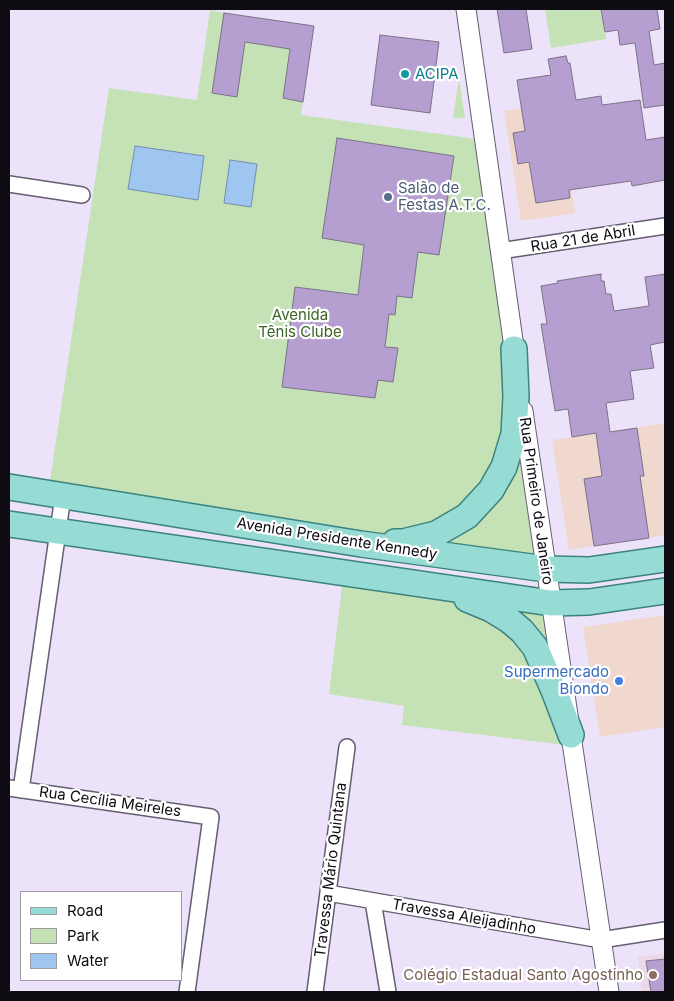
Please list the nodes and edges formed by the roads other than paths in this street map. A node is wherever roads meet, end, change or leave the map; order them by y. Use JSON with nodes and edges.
{"nodes":[{"id":1,"x":466,"y":9,"type":"edge"},
{"id":2,"x":9,"y":184,"type":"edge"},
{"id":3,"x":82,"y":195,"type":"dead end"},
{"id":4,"x":665,"y":226,"type":"edge"},
{"id":5,"x":500,"y":251,"type":"junction"},
{"id":6,"x":514,"y":348,"type":"junction"},
{"id":7,"x":9,"y":487,"type":"edge"},
{"id":8,"x":63,"y":496,"type":"junction"},
{"id":9,"x":9,"y":524,"type":"edge"},
{"id":10,"x":58,"y":531,"type":"junction"},
{"id":11,"x":361,"y":544,"type":"junction"},
{"id":12,"x":665,"y":559,"type":"edge"},
{"id":13,"x":546,"y":570,"type":"junction"},
{"id":14,"x":378,"y":577,"type":"junction"},
{"id":15,"x":665,"y":591,"type":"edge"},
{"id":16,"x":551,"y":603,"type":"junction"},
{"id":17,"x":571,"y":735,"type":"junction"},
{"id":18,"x":347,"y":747,"type":"dead end"},
{"id":19,"x":15,"y":789,"type":"edge"},
{"id":20,"x":328,"y":894,"type":"junction"},
{"id":21,"x":374,"y":901,"type":"junction"},
{"id":22,"x":665,"y":930,"type":"edge"},
{"id":23,"x":601,"y":940,"type":"junction"},
{"id":24,"x":187,"y":992,"type":"edge"},
{"id":25,"x":315,"y":992,"type":"edge"},
{"id":26,"x":388,"y":992,"type":"edge"},
{"id":27,"x":609,"y":992,"type":"edge"}],
"edges":[{"from":1,"to":5,"type":"street","name":"Rua Primeiro de Janeiro"},
{"from":2,"to":3,"type":"street"},
{"from":4,"to":5,"type":"street","name":"Rua 21 de Abril"},
{"from":5,"to":6,"type":"street","name":"Rua Primeiro de Janeiro"},
{"from":6,"to":11,"type":"main road"},
{"from":6,"to":13,"type":"street","name":"Rua Primeiro de Janeiro"},
{"from":7,"to":8,"type":"main road","name":"Avenida Presidente Kennedy"},
{"from":8,"to":10,"type":"street"},
{"from":8,"to":11,"type":"main road","name":"Avenida Presidente Kennedy"},
{"from":9,"to":10,"type":"main road","name":"Avenida Presidente Kennedy"},
{"from":10,"to":14,"type":"main road","name":"Avenida Presidente Kennedy"},
{"from":10,"to":19,"type":"street"},
{"from":11,"to":13,"type":"main road","name":"Avenida Presidente Kennedy"},
{"from":12,"to":13,"type":"main road","name":"Avenida Presidente Kennedy"},
{"from":13,"to":16,"type":"street","name":"Rua Primeiro de Janeiro"},
{"from":14,"to":16,"type":"main road","name":"Avenida Presidente Kennedy"},
{"from":14,"to":17,"type":"main road"},
{"from":15,"to":16,"type":"main road","name":"Avenida Presidente Kennedy"},
{"from":16,"to":17,"type":"street","name":"Rua Primeiro de Janeiro"},
{"from":17,"to":23,"type":"street","name":"Rua Primeiro de Janeiro"},
{"from":18,"to":20,"type":"street","name":"Travessa Mário Quintana"},
{"from":19,"to":24,"type":"street","name":"Rua Cecília Meireles"},
{"from":20,"to":21,"type":"street","name":"Travessa Aleijadinho"},
{"from":20,"to":25,"type":"street","name":"Travessa Mário Quintana"},
{"from":21,"to":23,"type":"street","name":"Travessa Aleijadinho"},
{"from":21,"to":26,"type":"street"},
{"from":22,"to":23,"type":"street","name":"Travessa Aleijadinho"},
{"from":23,"to":27,"type":"street","name":"Rua Primeiro de Janeiro"}]}
